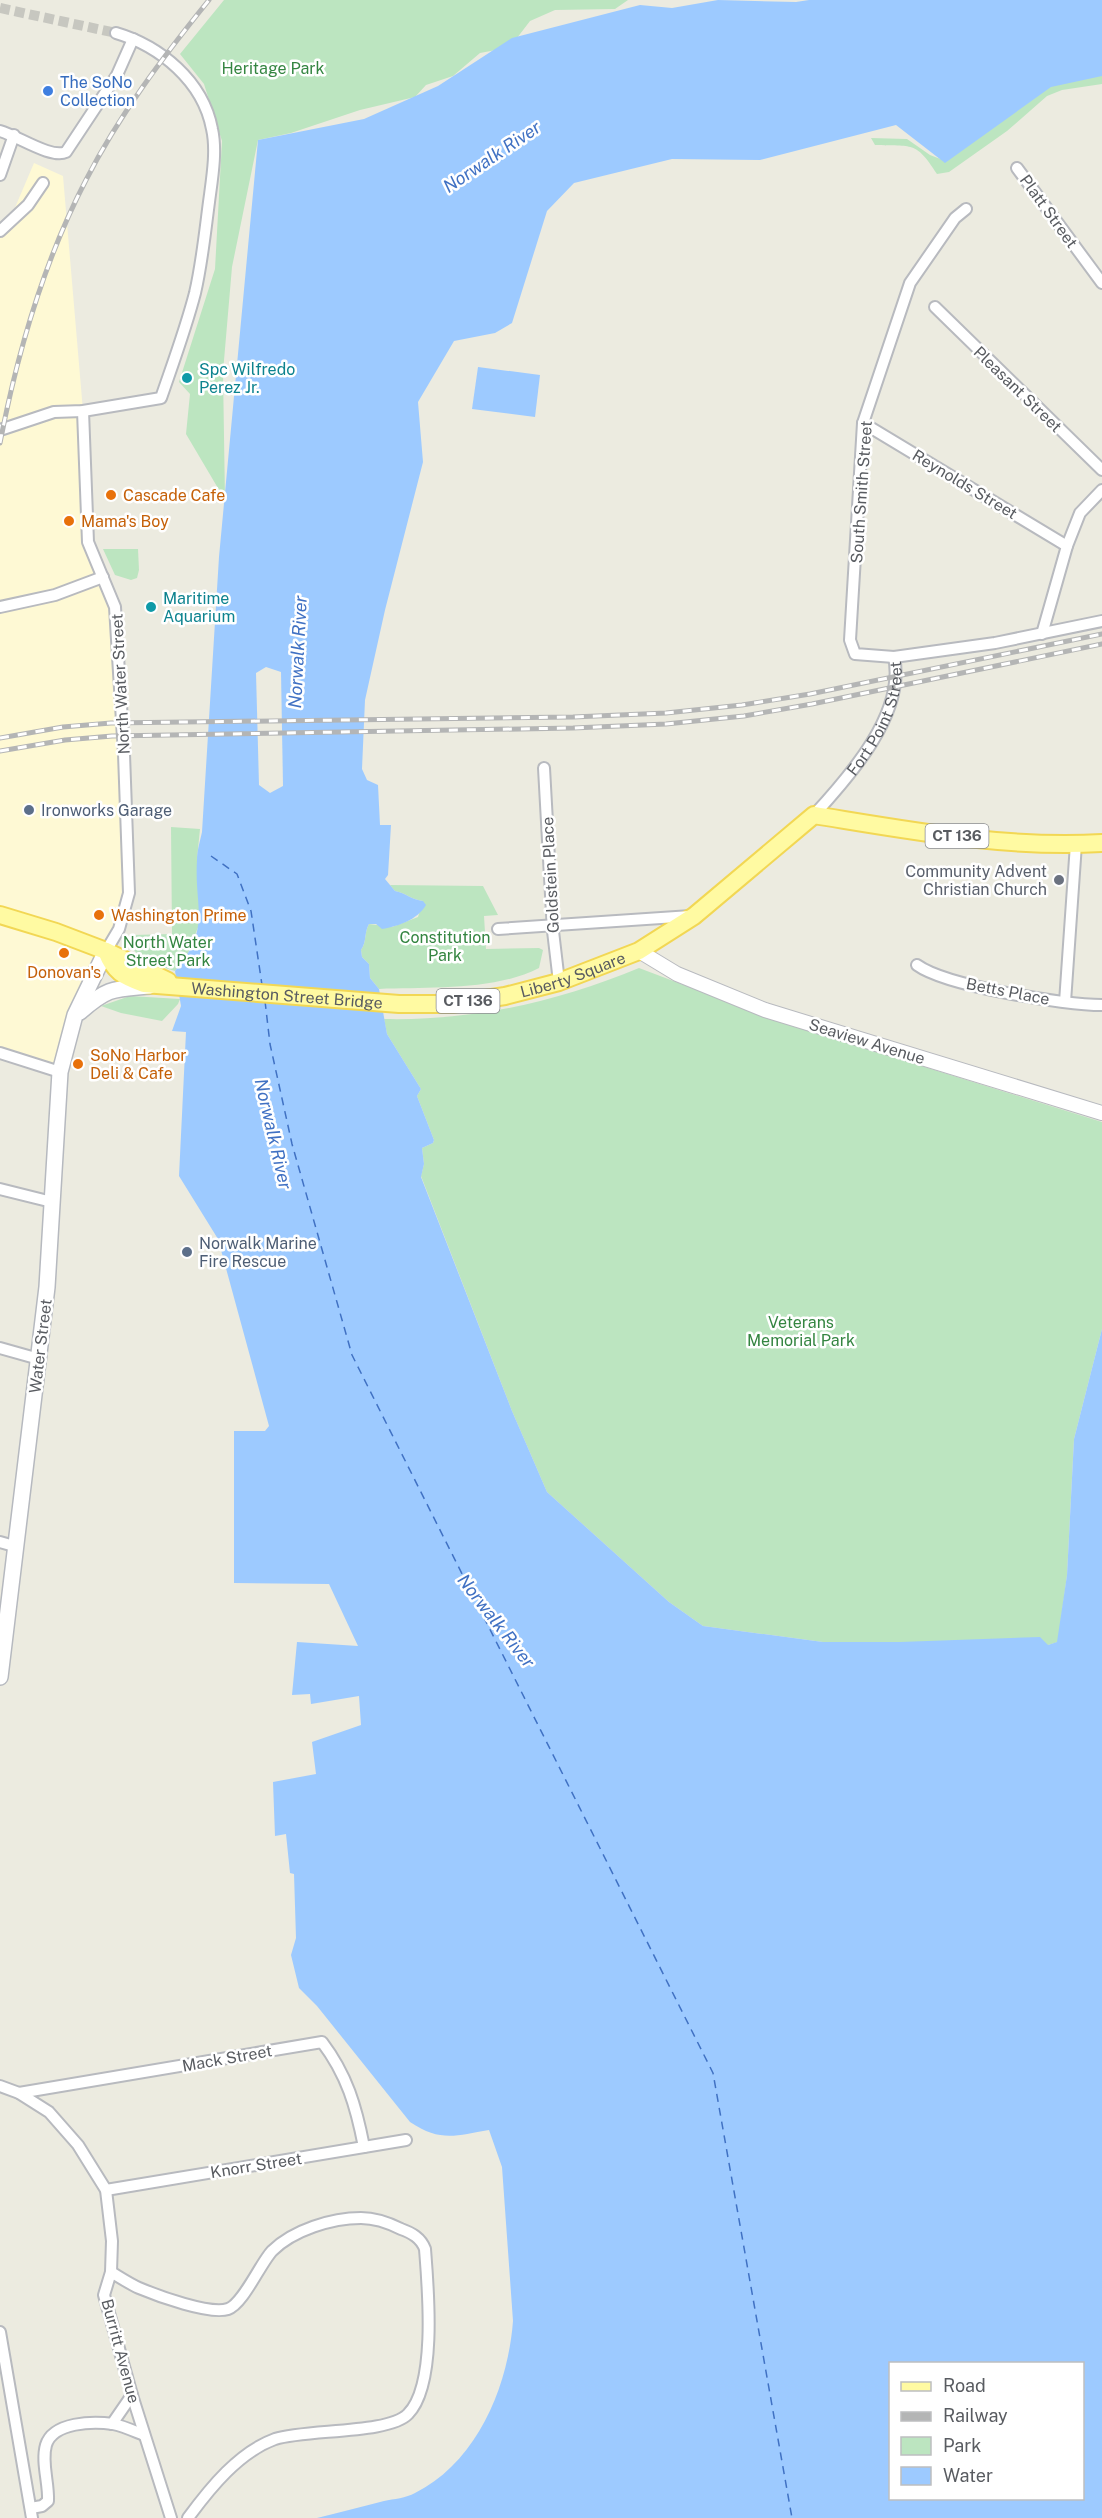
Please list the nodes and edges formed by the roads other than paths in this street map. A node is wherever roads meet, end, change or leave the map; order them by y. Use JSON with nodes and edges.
{"nodes":[{"id":1,"x":116,"y":33,"type":"tunnel mouth"},
{"id":2,"x":133,"y":39,"type":"junction"},
{"id":3,"x":0,"y":131,"type":"edge"},
{"id":4,"x":14,"y":135,"type":"junction"},
{"id":5,"x":1017,"y":168,"type":"dead end"},
{"id":6,"x":0,"y":175,"type":"edge"},
{"id":7,"x":43,"y":183,"type":"dead end"},
{"id":8,"x":966,"y":209,"type":"dead end"},
{"id":9,"x":3,"y":225,"type":"edge"},
{"id":10,"x":1102,"y":283,"type":"edge"},
{"id":11,"x":935,"y":307,"type":"dead end"},
{"id":12,"x":83,"y":411,"type":"junction"},
{"id":13,"x":863,"y":423,"type":"junction"},
{"id":14,"x":0,"y":430,"type":"edge"},
{"id":15,"x":1102,"y":470,"type":"edge"},
{"id":16,"x":1102,"y":490,"type":"edge"},
{"id":17,"x":1067,"y":546,"type":"junction"},
{"id":18,"x":103,"y":577,"type":"junction"},
{"id":19,"x":0,"y":607,"type":"edge"},
{"id":20,"x":1102,"y":621,"type":"edge"},
{"id":21,"x":1042,"y":634,"type":"junction"},
{"id":22,"x":894,"y":657,"type":"junction"},
{"id":23,"x":544,"y":768,"type":"dead end"},
{"id":24,"x":814,"y":815,"type":"junction"},
{"id":25,"x":1102,"y":843,"type":"edge"},
{"id":26,"x":1076,"y":844,"type":"junction"},
{"id":27,"x":0,"y":915,"type":"edge"},
{"id":28,"x":694,"y":916,"type":"junction"},
{"id":29,"x":553,"y":924,"type":"junction"},
{"id":30,"x":498,"y":928,"type":"dead end"},
{"id":31,"x":106,"y":951,"type":"junction"},
{"id":32,"x":639,"y":951,"type":"junction"},
{"id":33,"x":916,"y":965,"type":"dead end"},
{"id":34,"x":560,"y":982,"type":"junction"},
{"id":35,"x":159,"y":986,"type":"junction"},
{"id":36,"x":177,"y":986,"type":"junction"},
{"id":37,"x":1065,"y":1002,"type":"junction"},
{"id":38,"x":399,"y":1004,"type":"joint"},
{"id":39,"x":1102,"y":1005,"type":"edge"},
{"id":40,"x":75,"y":1016,"type":"junction"},
{"id":41,"x":0,"y":1053,"type":"edge"},
{"id":42,"x":60,"y":1072,"type":"junction"},
{"id":43,"x":1102,"y":1113,"type":"edge"},
{"id":44,"x":0,"y":1189,"type":"edge"},
{"id":45,"x":52,"y":1202,"type":"junction"},
{"id":46,"x":0,"y":1348,"type":"edge"},
{"id":47,"x":39,"y":1359,"type":"junction"},
{"id":48,"x":7,"y":1544,"type":"edge"},
{"id":49,"x":0,"y":1677,"type":"edge"},
{"id":50,"x":0,"y":2086,"type":"edge"},
{"id":51,"x":19,"y":2093,"type":"junction"},
{"id":52,"x":406,"y":2140,"type":"dead end"},
{"id":53,"x":364,"y":2147,"type":"junction"},
{"id":54,"x":106,"y":2190,"type":"junction"},
{"id":55,"x":111,"y":2272,"type":"junction"},
{"id":56,"x":0,"y":2332,"type":"edge"},
{"id":57,"x":132,"y":2395,"type":"junction"},
{"id":58,"x":112,"y":2424,"type":"junction"},
{"id":59,"x":144,"y":2435,"type":"junction"},
{"id":60,"x":31,"y":2513,"type":"edge"},
{"id":61,"x":171,"y":2518,"type":"edge"},
{"id":62,"x":188,"y":2518,"type":"edge"}],
"edges":[{"from":1,"to":2,"type":"street"},
{"from":2,"to":4,"type":"street"},
{"from":2,"to":12,"type":"street"},
{"from":3,"to":4,"type":"street"},
{"from":4,"to":6,"type":"street"},
{"from":5,"to":10,"type":"street","name":"Platt Street"},
{"from":7,"to":9,"type":"street"},
{"from":8,"to":13,"type":"street","name":"South Smith Street"},
{"from":11,"to":15,"type":"street","name":"Pleasant Street"},
{"from":12,"to":14,"type":"street"},
{"from":12,"to":18,"type":"street","name":"North Water Street"},
{"from":13,"to":17,"type":"street","name":"Reynolds Street"},
{"from":13,"to":22,"type":"street","name":"South Smith Street"},
{"from":16,"to":17,"type":"street"},
{"from":17,"to":21,"type":"street"},
{"from":18,"to":19,"type":"street"},
{"from":18,"to":31,"type":"street","name":"North Water Street"},
{"from":20,"to":21,"type":"street","name":"Fort Point Street"},
{"from":21,"to":22,"type":"street","name":"Fort Point Street"},
{"from":22,"to":24,"type":"street","name":"Fort Point Street"},
{"from":23,"to":29,"type":"street","name":"Goldstein Place"},
{"from":24,"to":26,"type":"main road","number":"CT 136"},
{"from":24,"to":28,"type":"main road","name":"Fort Point Street","number":"CT 136"},
{"from":25,"to":26,"type":"main road","number":"CT 136"},
{"from":26,"to":37,"type":"street"},
{"from":27,"to":31,"type":"main road"},
{"from":28,"to":29,"type":"street"},
{"from":28,"to":32,"type":"main road","name":"Fort Point Street","number":"CT 136"},
{"from":29,"to":30,"type":"street"},
{"from":29,"to":34,"type":"street","name":"Goldstein Place"},
{"from":31,"to":35,"type":"main road"},
{"from":31,"to":36,"type":"main road","number":"CT 136"},
{"from":31,"to":40,"type":"main road","name":"Water Street"},
{"from":32,"to":34,"type":"main road","name":"Liberty Square","number":"CT 136"},
{"from":32,"to":43,"type":"street","name":"Seaview Avenue"},
{"from":33,"to":37,"type":"street","name":"Betts Place"},
{"from":34,"to":38,"type":"main road","name":"Liberty Square","number":"CT 136"},
{"from":35,"to":36,"type":"main road","number":"CT 136"},
{"from":35,"to":40,"type":"main road","number":"CT 136"},
{"from":36,"to":38,"type":"main road","name":"Washington Street Bridge","number":"CT 136"},
{"from":37,"to":39,"type":"street","name":"Betts Place"},
{"from":40,"to":42,"type":"main road","name":"Water Street"},
{"from":41,"to":42,"type":"street"},
{"from":42,"to":45,"type":"main road","name":"Water Street"},
{"from":44,"to":45,"type":"street"},
{"from":45,"to":47,"type":"main road","name":"Water Street"},
{"from":46,"to":47,"type":"street"},
{"from":47,"to":48,"type":"main road","name":"Water Street"},
{"from":48,"to":49,"type":"main road","name":"Water Street"},
{"from":50,"to":51,"type":"street","name":"Burritt Avenue"},
{"from":51,"to":53,"type":"street","name":"Mack Street"},
{"from":51,"to":54,"type":"street","name":"Burritt Avenue"},
{"from":52,"to":53,"type":"street","name":"Knorr Street"},
{"from":53,"to":54,"type":"street","name":"Knorr Street"},
{"from":54,"to":55,"type":"street","name":"Burritt Avenue"},
{"from":55,"to":57,"type":"street","name":"Burritt Avenue"},
{"from":55,"to":62,"type":"street"},
{"from":56,"to":60,"type":"street"},
{"from":57,"to":58,"type":"street"},
{"from":57,"to":59,"type":"street","name":"Burritt Avenue"},
{"from":58,"to":59,"type":"street"},
{"from":58,"to":60,"type":"street"},
{"from":59,"to":61,"type":"street","name":"Burritt Avenue"}]}
